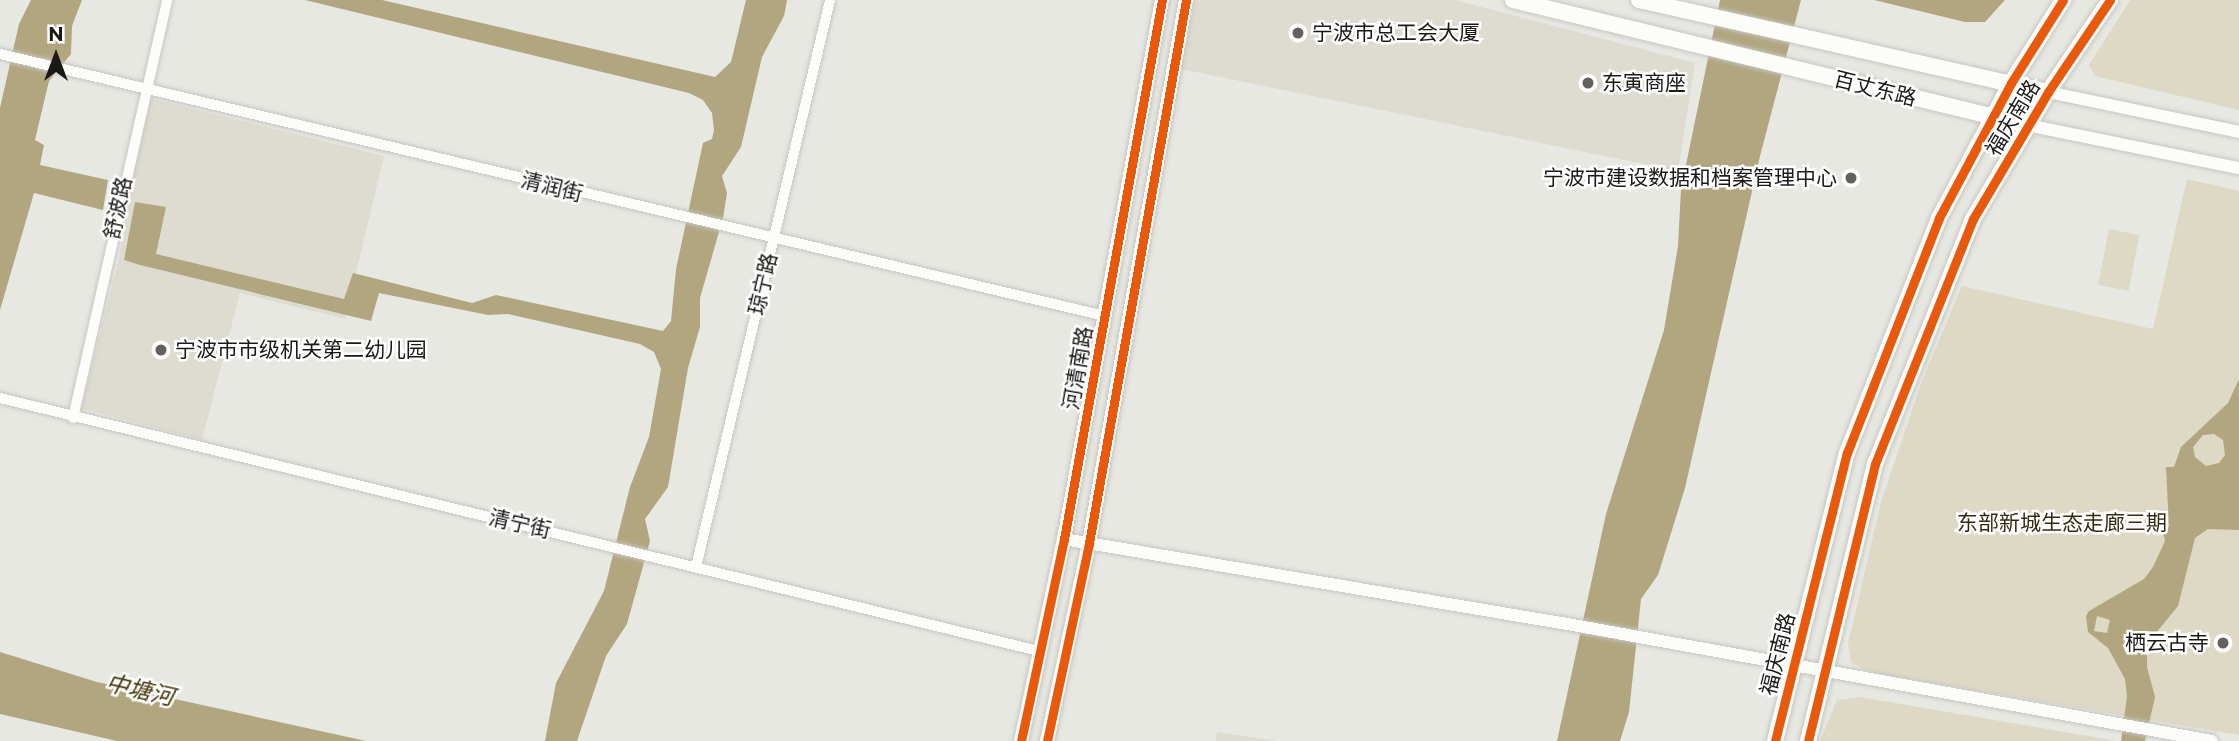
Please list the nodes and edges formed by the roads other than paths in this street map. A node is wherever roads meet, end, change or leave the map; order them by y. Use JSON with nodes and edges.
{"nodes":[{"id":1,"x":167,"y":0,"type":"edge"},
{"id":2,"x":830,"y":0,"type":"edge"},
{"id":3,"x":1162,"y":0,"type":"edge"},
{"id":4,"x":1186,"y":0,"type":"edge"},
{"id":5,"x":1513,"y":0,"type":"edge"},
{"id":6,"x":1639,"y":0,"type":"edge"},
{"id":7,"x":2063,"y":0,"type":"edge"},
{"id":8,"x":2110,"y":0,"type":"edge"},
{"id":9,"x":1688,"y":5,"type":"edge"},
{"id":10,"x":0,"y":54,"type":"edge"},
{"id":11,"x":2011,"y":83,"type":"junction"},
{"id":12,"x":145,"y":89,"type":"junction"},
{"id":13,"x":2048,"y":92,"type":"junction"},
{"id":14,"x":1993,"y":117,"type":"junction"},
{"id":15,"x":2027,"y":125,"type":"junction"},
{"id":16,"x":2235,"y":132,"type":"edge"},
{"id":17,"x":2235,"y":167,"type":"edge"},
{"id":18,"x":773,"y":241,"type":"junction"},
{"id":19,"x":1105,"y":316,"type":"junction"},
{"id":20,"x":0,"y":398,"type":"edge"},
{"id":21,"x":73,"y":418,"type":"junction"},
{"id":22,"x":1064,"y":539,"type":"junction"},
{"id":23,"x":1089,"y":543,"type":"junction"},
{"id":24,"x":696,"y":567,"type":"junction"},
{"id":25,"x":1039,"y":651,"type":"junction"},
{"id":26,"x":1792,"y":667,"type":"junction"},
{"id":27,"x":1825,"y":672,"type":"junction"},
{"id":28,"x":1021,"y":741,"type":"edge"},
{"id":29,"x":1047,"y":741,"type":"edge"},
{"id":30,"x":1775,"y":741,"type":"edge"},
{"id":31,"x":1808,"y":741,"type":"edge"},
{"id":32,"x":2212,"y":741,"type":"edge"}],
"edges":[{"from":1,"to":12,"type":"street","name":"舒波路"},
{"from":2,"to":18,"type":"street","name":"琼宁路"},
{"from":3,"to":19,"type":"main road","name":"河清南路"},
{"from":4,"to":23,"type":"main road","name":"河清南路"},
{"from":5,"to":14,"type":"main road","name":"百丈东路"},
{"from":6,"to":9,"type":"main road","name":"百丈东路"},
{"from":7,"to":11,"type":"main road","name":"福庆南路"},
{"from":8,"to":13,"type":"main road","name":"福庆南路"},
{"from":9,"to":11,"type":"main road","name":"百丈东路"},
{"from":10,"to":12,"type":"street","name":"清润街"},
{"from":11,"to":13,"type":"main road","name":"百丈东路"},
{"from":11,"to":14,"type":"main road","name":"福庆南路"},
{"from":12,"to":18,"type":"street","name":"清润街"},
{"from":12,"to":21,"type":"street","name":"舒波路"},
{"from":13,"to":15,"type":"main road","name":"福庆南路"},
{"from":13,"to":16,"type":"street","name":"百丈东路"},
{"from":14,"to":15,"type":"main road","name":"百丈东路"},
{"from":14,"to":26,"type":"main road","name":"福庆南路"},
{"from":15,"to":17,"type":"street","name":"百丈东路"},
{"from":15,"to":27,"type":"main road","name":"福庆南路"},
{"from":18,"to":19,"type":"street","name":"清润街"},
{"from":18,"to":24,"type":"street","name":"琼宁路"},
{"from":19,"to":22,"type":"main road","name":"河清南路"},
{"from":20,"to":21,"type":"street","name":"清宁街"},
{"from":21,"to":24,"type":"street","name":"清宁街"},
{"from":22,"to":23,"type":"street"},
{"from":22,"to":25,"type":"main road","name":"河清南路"},
{"from":23,"to":26,"type":"street"},
{"from":23,"to":29,"type":"main road","name":"河清南路"},
{"from":24,"to":25,"type":"street","name":"清宁街"},
{"from":25,"to":28,"type":"main road","name":"河清南路"},
{"from":26,"to":27,"type":"street"},
{"from":26,"to":30,"type":"main road","name":"福庆南路"},
{"from":27,"to":31,"type":"main road","name":"福庆南路"},
{"from":27,"to":32,"type":"street"}]}
